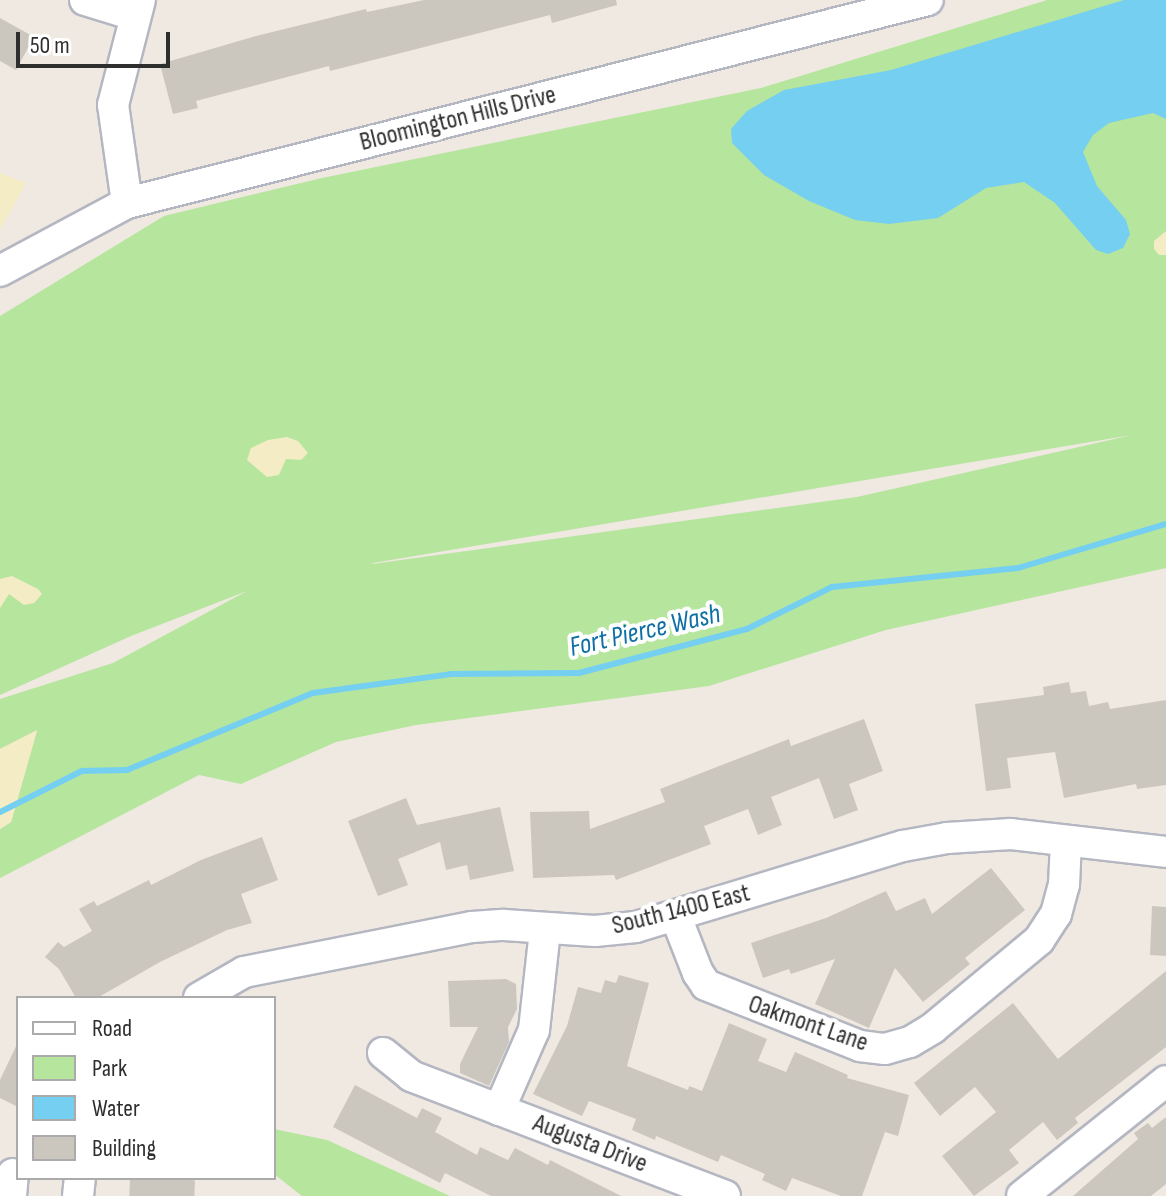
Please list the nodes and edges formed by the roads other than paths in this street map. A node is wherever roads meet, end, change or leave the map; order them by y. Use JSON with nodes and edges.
{"nodes":[{"id":1,"x":85,"y":0,"type":"edge"},
{"id":2,"x":928,"y":0,"type":"edge"},
{"id":3,"x":137,"y":7,"type":"edge"},
{"id":4,"x":127,"y":203,"type":"junction"},
{"id":5,"x":0,"y":271,"type":"edge"},
{"id":6,"x":1066,"y":841,"type":"junction"},
{"id":7,"x":1166,"y":852,"type":"edge"},
{"id":8,"x":676,"y":917,"type":"junction"},
{"id":9,"x":545,"y":930,"type":"junction"},
{"id":10,"x":202,"y":996,"type":"edge"},
{"id":11,"x":383,"y":1053,"type":"dead end"},
{"id":12,"x":1166,"y":1081,"type":"edge"},
{"id":13,"x":499,"y":1110,"type":"junction"},
{"id":14,"x":725,"y":1196,"type":"edge"},
{"id":15,"x":1022,"y":1196,"type":"edge"}],
"edges":[{"from":1,"to":3,"type":"street"},
{"from":2,"to":4,"type":"street","name":"Bloomington Hills Drive"},
{"from":3,"to":4,"type":"street"},
{"from":4,"to":5,"type":"street","name":"Bloomington Hills Drive"},
{"from":6,"to":7,"type":"street","name":"South 1400 East"},
{"from":6,"to":8,"type":"street","name":"South 1400 East"},
{"from":6,"to":8,"type":"street","name":"Oakmont Lane"},
{"from":8,"to":9,"type":"street","name":"South 1400 East"},
{"from":9,"to":10,"type":"street","name":"South 1400 East"},
{"from":9,"to":13,"type":"street"},
{"from":11,"to":13,"type":"street","name":"Augusta Drive"},
{"from":12,"to":15,"type":"street"},
{"from":13,"to":14,"type":"street","name":"Augusta Drive"}]}
